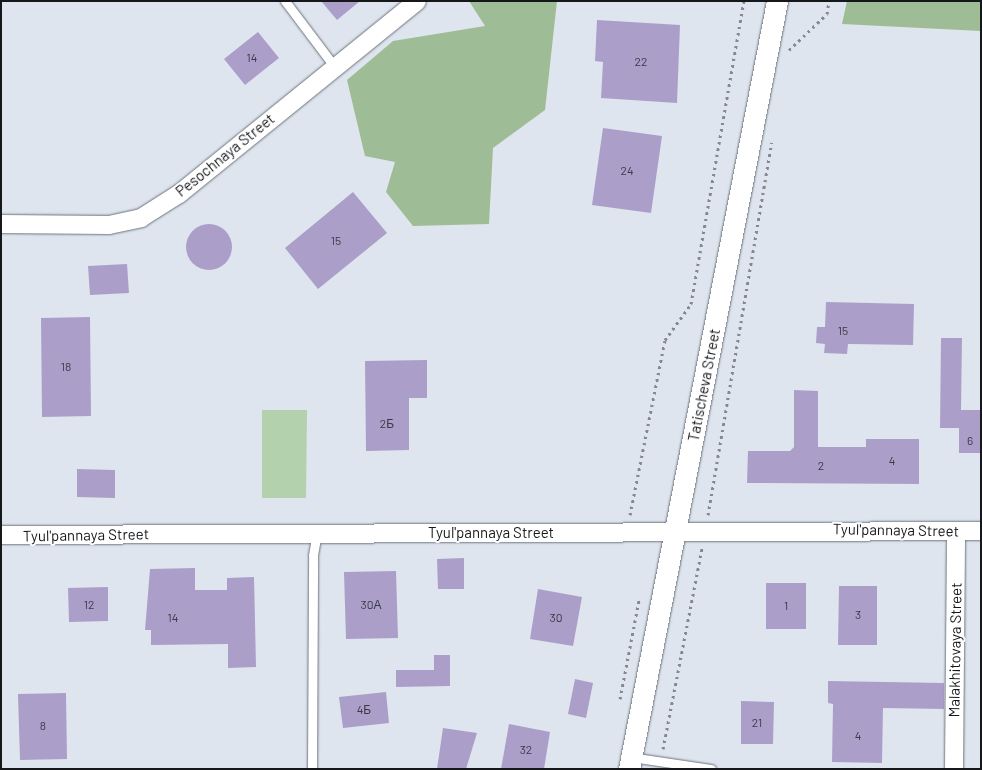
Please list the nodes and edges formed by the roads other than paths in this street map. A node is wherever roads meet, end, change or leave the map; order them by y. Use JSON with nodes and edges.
{"nodes":[{"id":1,"x":285,"y":1,"type":"edge"},
{"id":2,"x":417,"y":1,"type":"edge"},
{"id":3,"x":777,"y":1,"type":"edge"},
{"id":4,"x":334,"y":66,"type":"junction"},
{"id":5,"x":1,"y":224,"type":"edge"},
{"id":6,"x":956,"y":531,"type":"junction"},
{"id":7,"x":981,"y":531,"type":"edge"},
{"id":8,"x":317,"y":532,"type":"junction"},
{"id":9,"x":676,"y":532,"type":"junction"},
{"id":10,"x":1,"y":535,"type":"edge"},
{"id":11,"x":630,"y":763,"type":"edge"},
{"id":12,"x":312,"y":769,"type":"edge"},
{"id":13,"x":710,"y":769,"type":"edge"},
{"id":14,"x":954,"y":769,"type":"edge"}],
"edges":[{"from":1,"to":4,"type":"lane"},
{"from":2,"to":4,"type":"street","name":"Pesochnaya Street"},
{"from":3,"to":9,"type":"street","name":"Tatischeva Street"},
{"from":4,"to":5,"type":"street","name":"Pesochnaya Street"},
{"from":6,"to":7,"type":"street","name":"Tyul'pannaya Street"},
{"from":6,"to":9,"type":"street","name":"Tyul'pannaya Street"},
{"from":6,"to":14,"type":"street","name":"Malakhitovaya Street"},
{"from":8,"to":9,"type":"street","name":"Tyul'pannaya Street"},
{"from":8,"to":10,"type":"street","name":"Tyul'pannaya Street"},
{"from":8,"to":12,"type":"lane"},
{"from":9,"to":11,"type":"street","name":"Tatischeva Street"},
{"from":11,"to":13,"type":"lane"}]}
